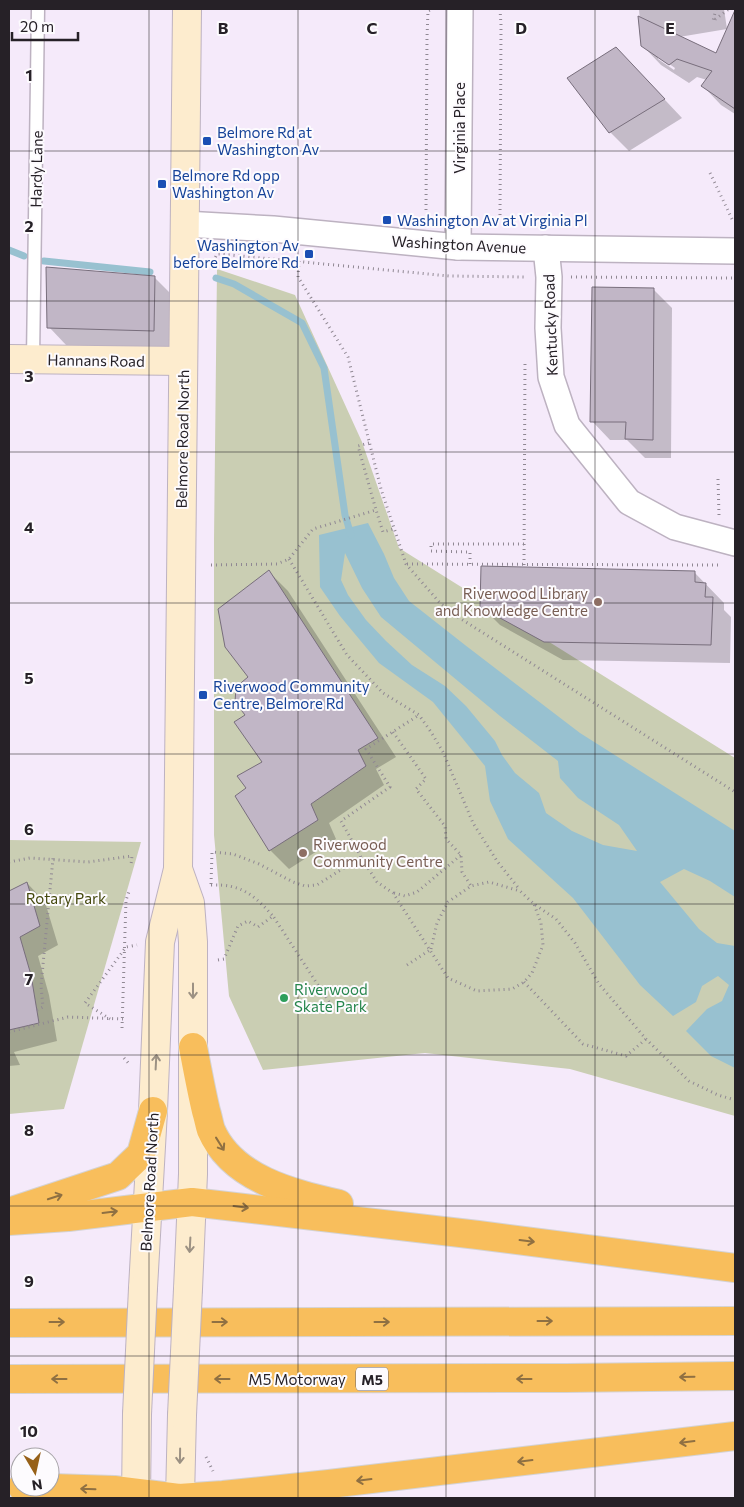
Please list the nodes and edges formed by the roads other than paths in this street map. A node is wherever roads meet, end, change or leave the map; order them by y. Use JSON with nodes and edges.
{"nodes":[{"id":1,"x":38,"y":9,"type":"edge"},
{"id":2,"x":187,"y":9,"type":"edge"},
{"id":3,"x":460,"y":9,"type":"edge"},
{"id":4,"x":184,"y":224,"type":"junction"},
{"id":5,"x":458,"y":247,"type":"junction"},
{"id":6,"x":546,"y":248,"type":"junction"},
{"id":7,"x":735,"y":251,"type":"edge"},
{"id":8,"x":21,"y":359,"type":"edge"},
{"id":9,"x":183,"y":361,"type":"junction"},
{"id":10,"x":730,"y":554,"type":"edge"},
{"id":11,"x":178,"y":869,"type":"junction"},
{"id":12,"x":193,"y":1047,"type":"junction"},
{"id":13,"x":154,"y":1111,"type":"junction"},
{"id":14,"x":192,"y":1202,"type":"junction"},
{"id":15,"x":149,"y":1207,"type":"junction"},
{"id":16,"x":9,"y":1212,"type":"edge"},
{"id":17,"x":9,"y":1221,"type":"edge"},
{"id":18,"x":478,"y":1235,"type":"junction"},
{"id":19,"x":735,"y":1268,"type":"edge"},
{"id":20,"x":735,"y":1321,"type":"edge"},
{"id":21,"x":9,"y":1323,"type":"edge"},
{"id":22,"x":735,"y":1376,"type":"edge"},
{"id":23,"x":9,"y":1379,"type":"edge"},
{"id":24,"x":735,"y":1436,"type":"edge"},
{"id":25,"x":60,"y":1488,"type":"edge"},
{"id":26,"x":136,"y":1495,"type":"edge"},
{"id":27,"x":180,"y":1498,"type":"edge"}],
"edges":[{"from":1,"to":8,"type":"lane","name":"Hardy Lane"},
{"from":2,"to":4,"type":"main road","name":"Belmore Road North"},
{"from":3,"to":5,"type":"street","name":"Virginia Place"},
{"from":4,"to":5,"type":"street","name":"Washington Avenue"},
{"from":4,"to":9,"type":"main road","name":"Belmore Road North"},
{"from":5,"to":6,"type":"street","name":"Washington Avenue"},
{"from":6,"to":7,"type":"street","name":"Washington Avenue"},
{"from":6,"to":10,"type":"street","name":"Kentucky Road"},
{"from":8,"to":9,"type":"main road","name":"Hannans Road"},
{"from":9,"to":11,"type":"main road","name":"Belmore Road North"},
{"from":11,"to":12,"type":"main road","name":"Belmore Road North","one_way":true},
{"from":13,"to":11,"type":"main road","name":"Belmore Road North","one_way":true},
{"from":12,"to":14,"type":"main road","name":"Belmore Road North"},
{"from":12,"to":18,"type":"highway","one_way":true},
{"from":13,"to":15,"type":"main road","name":"Belmore Road North"},
{"from":16,"to":13,"type":"highway","one_way":true},
{"from":14,"to":15,"type":"highway"},
{"from":14,"to":18,"type":"highway","one_way":true},
{"from":14,"to":27,"type":"main road","name":"Belmore Road North","one_way":true,"bridge":true},
{"from":17,"to":15,"type":"highway","one_way":true},
{"from":15,"to":26,"type":"main road","name":"Belmore Road North","bridge":true},
{"from":18,"to":19,"type":"highway","one_way":true},
{"from":21,"to":20,"type":"highway","one_way":true},
{"from":22,"to":23,"type":"highway","name":"M5 Motorway","number":"M5","one_way":true},
{"from":24,"to":27,"type":"highway","one_way":true},
{"from":26,"to":25,"type":"highway","one_way":true},
{"from":26,"to":27,"type":"highway"}]}
